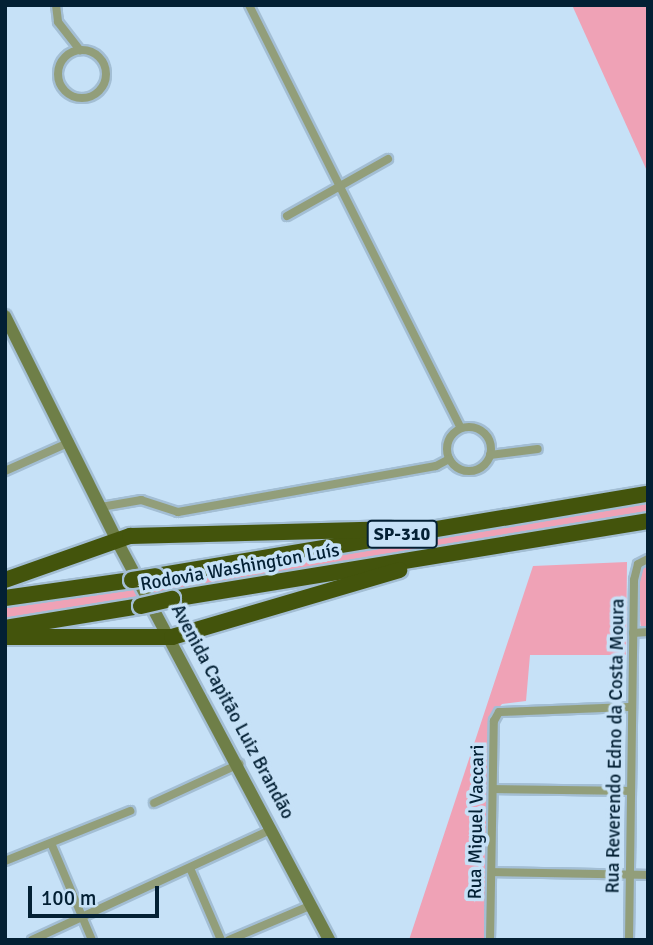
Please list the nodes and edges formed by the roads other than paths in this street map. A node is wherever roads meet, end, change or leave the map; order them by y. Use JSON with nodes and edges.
{"nodes":[{"id":1,"x":56,"y":5,"type":"edge"},
{"id":2,"x":249,"y":5,"type":"edge"},
{"id":3,"x":80,"y":50,"type":"junction"},
{"id":4,"x":388,"y":159,"type":"dead end"},
{"id":5,"x":340,"y":184,"type":"junction"},
{"id":6,"x":287,"y":216,"type":"dead end"},
{"id":7,"x":5,"y":316,"type":"edge"},
{"id":8,"x":461,"y":428,"type":"junction"},
{"id":9,"x":71,"y":442,"type":"junction"},
{"id":10,"x":538,"y":449,"type":"dead end"},
{"id":11,"x":490,"y":455,"type":"junction"},
{"id":12,"x":449,"y":459,"type":"junction"},
{"id":13,"x":5,"y":471,"type":"edge"},
{"id":14,"x":648,"y":494,"type":"edge"},
{"id":15,"x":101,"y":507,"type":"junction"},
{"id":16,"x":648,"y":521,"type":"edge"},
{"id":17,"x":430,"y":529,"type":"junction"},
{"id":18,"x":116,"y":539,"type":"junction"},
{"id":19,"x":460,"y":552,"type":"junction"},
{"id":20,"x":648,"y":559,"type":"edge"},
{"id":21,"x":5,"y":580,"type":"edge"},
{"id":22,"x":5,"y":598,"type":"edge"},
{"id":23,"x":5,"y":628,"type":"edge"},
{"id":24,"x":648,"y":632,"type":"edge"},
{"id":25,"x":633,"y":633,"type":"junction"},
{"id":26,"x":172,"y":637,"type":"junction"},
{"id":27,"x":5,"y":638,"type":"edge"},
{"id":28,"x":631,"y":706,"type":"junction"},
{"id":29,"x":239,"y":764,"type":"junction"},
{"id":30,"x":493,"y":789,"type":"junction"},
{"id":31,"x":630,"y":791,"type":"junction"},
{"id":32,"x":154,"y":803,"type":"dead end"},
{"id":33,"x":130,"y":811,"type":"dead end"},
{"id":34,"x":272,"y":830,"type":"junction"},
{"id":35,"x":51,"y":843,"type":"junction"},
{"id":36,"x":5,"y":861,"type":"edge"},
{"id":37,"x":190,"y":867,"type":"junction"},
{"id":38,"x":492,"y":872,"type":"junction"},
{"id":39,"x":629,"y":874,"type":"junction"},
{"id":40,"x":648,"y":875,"type":"edge"},
{"id":41,"x":312,"y":905,"type":"junction"},
{"id":42,"x":82,"y":917,"type":"junction"},
{"id":43,"x":32,"y":940,"type":"edge"},
{"id":44,"x":92,"y":940,"type":"edge"},
{"id":45,"x":221,"y":940,"type":"edge"},
{"id":46,"x":229,"y":940,"type":"edge"},
{"id":47,"x":330,"y":940,"type":"edge"},
{"id":48,"x":490,"y":940,"type":"edge"},
{"id":49,"x":629,"y":940,"type":"edge"}],
"edges":[{"from":1,"to":3,"type":"street"},
{"from":2,"to":5,"type":"street"},
{"from":3,"to":3,"type":"street"},
{"from":4,"to":5,"type":"street"},
{"from":5,"to":6,"type":"street"},
{"from":5,"to":8,"type":"street"},
{"from":7,"to":9,"type":"main road","name":"Avenida Capitão Luiz Brandão"},
{"from":8,"to":11,"type":"street"},
{"from":8,"to":12,"type":"street"},
{"from":9,"to":13,"type":"street"},
{"from":9,"to":15,"type":"main road","name":"Avenida Capitão Luiz Brandão"},
{"from":10,"to":11,"type":"street"},
{"from":11,"to":12,"type":"street"},
{"from":12,"to":15,"type":"street"},
{"from":14,"to":17,"type":"highway","name":"Rodovia Washington Luís","number":"SP-310"},
{"from":15,"to":18,"type":"main road","name":"Avenida Capitão Luiz Brandão"},
{"from":16,"to":19,"type":"highway","name":"Rodovia Washington Luís","number":"SP-310"},
{"from":17,"to":18,"type":"highway"},
{"from":17,"to":22,"type":"highway","name":"Rodovia Washington Luís","number":"SP-310","bridge":true},
{"from":18,"to":21,"type":"highway"},
{"from":18,"to":26,"type":"main road","name":"Avenida Capitão Luiz Brandão"},
{"from":19,"to":23,"type":"highway","name":"Rodovia Washington Luís","number":"SP-310","bridge":true},
{"from":19,"to":26,"type":"highway"},
{"from":20,"to":25,"type":"street","name":"Rua Reverendo Edno da Costa Moura"},
{"from":24,"to":25,"type":"street"},
{"from":25,"to":28,"type":"street","name":"Rua Reverendo Edno da Costa Moura"},
{"from":26,"to":27,"type":"highway"},
{"from":26,"to":29,"type":"main road","name":"Avenida Capitão Luiz Brandão"},
{"from":28,"to":30,"type":"street","name":"Rua Miguel Vaccari"},
{"from":28,"to":31,"type":"street","name":"Rua Reverendo Edno da Costa Moura"},
{"from":29,"to":32,"type":"street"},
{"from":29,"to":34,"type":"main road","name":"Avenida Capitão Luiz Brandão"},
{"from":30,"to":31,"type":"street"},
{"from":30,"to":38,"type":"street","name":"Rua Miguel Vaccari"},
{"from":31,"to":39,"type":"street","name":"Rua Reverendo Edno da Costa Moura"},
{"from":33,"to":35,"type":"street"},
{"from":34,"to":37,"type":"street"},
{"from":34,"to":41,"type":"main road","name":"Avenida Capitão Luiz Brandão"},
{"from":35,"to":36,"type":"street"},
{"from":35,"to":42,"type":"street"},
{"from":37,"to":42,"type":"street"},
{"from":37,"to":45,"type":"street"},
{"from":38,"to":39,"type":"street"},
{"from":38,"to":48,"type":"street","name":"Rua Miguel Vaccari"},
{"from":39,"to":40,"type":"street"},
{"from":39,"to":49,"type":"street","name":"Rua Reverendo Edno da Costa Moura"},
{"from":41,"to":46,"type":"street"},
{"from":41,"to":47,"type":"main road","name":"Avenida Capitão Luiz Brandão"},
{"from":42,"to":43,"type":"street"},
{"from":42,"to":44,"type":"street"}]}
